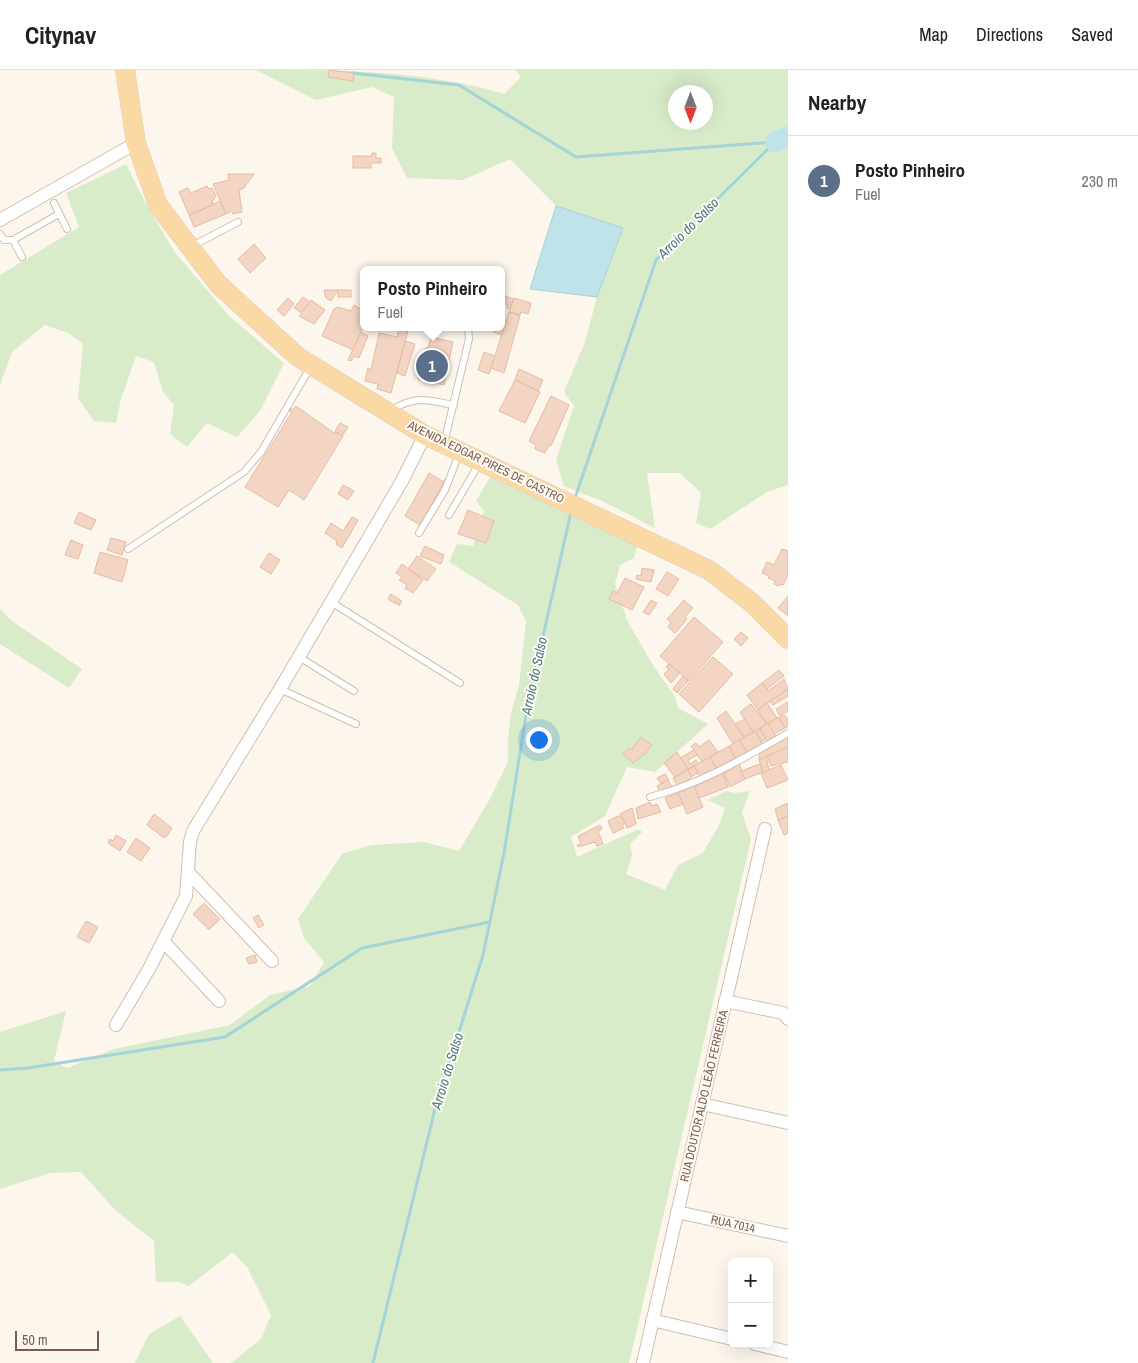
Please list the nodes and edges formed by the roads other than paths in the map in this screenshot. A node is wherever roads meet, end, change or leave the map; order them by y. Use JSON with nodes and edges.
{"nodes":[{"id":1,"x":125,"y":70,"type":"edge"},
{"id":2,"x":136,"y":143,"type":"junction"},
{"id":3,"x":54,"y":204,"type":"dead end"},
{"id":4,"x":59,"y":214,"type":"junction"},
{"id":5,"x":0,"y":220,"type":"edge"},
{"id":6,"x":238,"y":222,"type":"dead end"},
{"id":7,"x":67,"y":229,"type":"dead end"},
{"id":8,"x":0,"y":234,"type":"edge"},
{"id":9,"x":14,"y":240,"type":"junction"},
{"id":10,"x":190,"y":247,"type":"junction"},
{"id":11,"x":22,"y":257,"type":"dead end"},
{"id":12,"x":469,"y":331,"type":"edge"},
{"id":13,"x":312,"y":365,"type":"junction"},
{"id":14,"x":454,"y":405,"type":"junction"},
{"id":15,"x":387,"y":412,"type":"junction"},
{"id":16,"x":425,"y":435,"type":"junction"},
{"id":17,"x":452,"y":447,"type":"junction"},
{"id":18,"x":481,"y":461,"type":"junction"},
{"id":19,"x":449,"y":515,"type":"dead end"},
{"id":20,"x":419,"y":533,"type":"dead end"},
{"id":21,"x":128,"y":549,"type":"dead end"},
{"id":22,"x":331,"y":602,"type":"junction"},
{"id":23,"x":788,"y":639,"type":"edge"},
{"id":24,"x":299,"y":656,"type":"junction"},
{"id":25,"x":460,"y":683,"type":"dead end"},
{"id":26,"x":280,"y":689,"type":"junction"},
{"id":27,"x":354,"y":690,"type":"dead end"},
{"id":28,"x":356,"y":724,"type":"dead end"},
{"id":29,"x":788,"y":733,"type":"edge"},
{"id":30,"x":650,"y":797,"type":"dead end"},
{"id":31,"x":765,"y":829,"type":"dead end"},
{"id":32,"x":188,"y":872,"type":"junction"},
{"id":33,"x":164,"y":942,"type":"junction"},
{"id":34,"x":272,"y":961,"type":"dead end"},
{"id":35,"x":219,"y":1001,"type":"dead end"},
{"id":36,"x":726,"y":1001,"type":"junction"},
{"id":37,"x":788,"y":1019,"type":"edge"},
{"id":38,"x":116,"y":1025,"type":"dead end"},
{"id":39,"x":702,"y":1104,"type":"junction"},
{"id":40,"x":788,"y":1123,"type":"edge"},
{"id":41,"x":677,"y":1212,"type":"junction"},
{"id":42,"x":788,"y":1236,"type":"edge"},
{"id":43,"x":652,"y":1320,"type":"junction"},
{"id":44,"x":728,"y":1338,"type":"edge"},
{"id":45,"x":772,"y":1348,"type":"edge"},
{"id":46,"x":788,"y":1352,"type":"edge"},
{"id":47,"x":642,"y":1363,"type":"edge"}],
"edges":[{"from":1,"to":2,"type":"main road","name":"AVENIDA EDGAR PIRES DE CASTRO"},
{"from":2,"to":5,"type":"street"},
{"from":2,"to":10,"type":"main road","name":"AVENIDA EDGAR PIRES DE CASTRO"},
{"from":3,"to":4,"type":"lane"},
{"from":4,"to":7,"type":"lane"},
{"from":4,"to":9,"type":"lane"},
{"from":6,"to":10,"type":"lane"},
{"from":8,"to":9,"type":"lane"},
{"from":9,"to":11,"type":"lane"},
{"from":10,"to":13,"type":"main road","name":"AVENIDA EDGAR PIRES DE CASTRO"},
{"from":12,"to":14,"type":"lane"},
{"from":13,"to":15,"type":"main road","name":"AVENIDA EDGAR PIRES DE CASTRO"},
{"from":13,"to":21,"type":"lane"},
{"from":14,"to":15,"type":"lane"},
{"from":14,"to":17,"type":"lane"},
{"from":15,"to":16,"type":"main road","name":"AVENIDA EDGAR PIRES DE CASTRO"},
{"from":16,"to":17,"type":"main road","name":"AVENIDA EDGAR PIRES DE CASTRO"},
{"from":16,"to":22,"type":"street"},
{"from":17,"to":18,"type":"main road","name":"AVENIDA EDGAR PIRES DE CASTRO"},
{"from":17,"to":20,"type":"lane"},
{"from":18,"to":19,"type":"lane"},
{"from":18,"to":23,"type":"main road","name":"AVENIDA EDGAR PIRES DE CASTRO"},
{"from":22,"to":24,"type":"street"},
{"from":22,"to":25,"type":"lane"},
{"from":24,"to":26,"type":"street"},
{"from":24,"to":27,"type":"lane"},
{"from":26,"to":28,"type":"lane"},
{"from":26,"to":32,"type":"street"},
{"from":29,"to":30,"type":"lane"},
{"from":31,"to":36,"type":"street","name":"RUA DOUTOR ALDO LEÃO FERREIRA"},
{"from":32,"to":33,"type":"street"},
{"from":32,"to":34,"type":"street"},
{"from":33,"to":35,"type":"street"},
{"from":33,"to":38,"type":"street"},
{"from":36,"to":37,"type":"street"},
{"from":36,"to":39,"type":"street","name":"RUA DOUTOR ALDO LEÃO FERREIRA"},
{"from":39,"to":40,"type":"street"},
{"from":39,"to":41,"type":"street","name":"RUA DOUTOR ALDO LEÃO FERREIRA"},
{"from":41,"to":42,"type":"street","name":"RUA 7014"},
{"from":41,"to":43,"type":"street","name":"RUA DOUTOR ALDO LEÃO FERREIRA"},
{"from":43,"to":44,"type":"street"},
{"from":43,"to":47,"type":"street","name":"RUA DOUTOR ALDO LEÃO FERREIRA"},
{"from":45,"to":46,"type":"street"}]}
